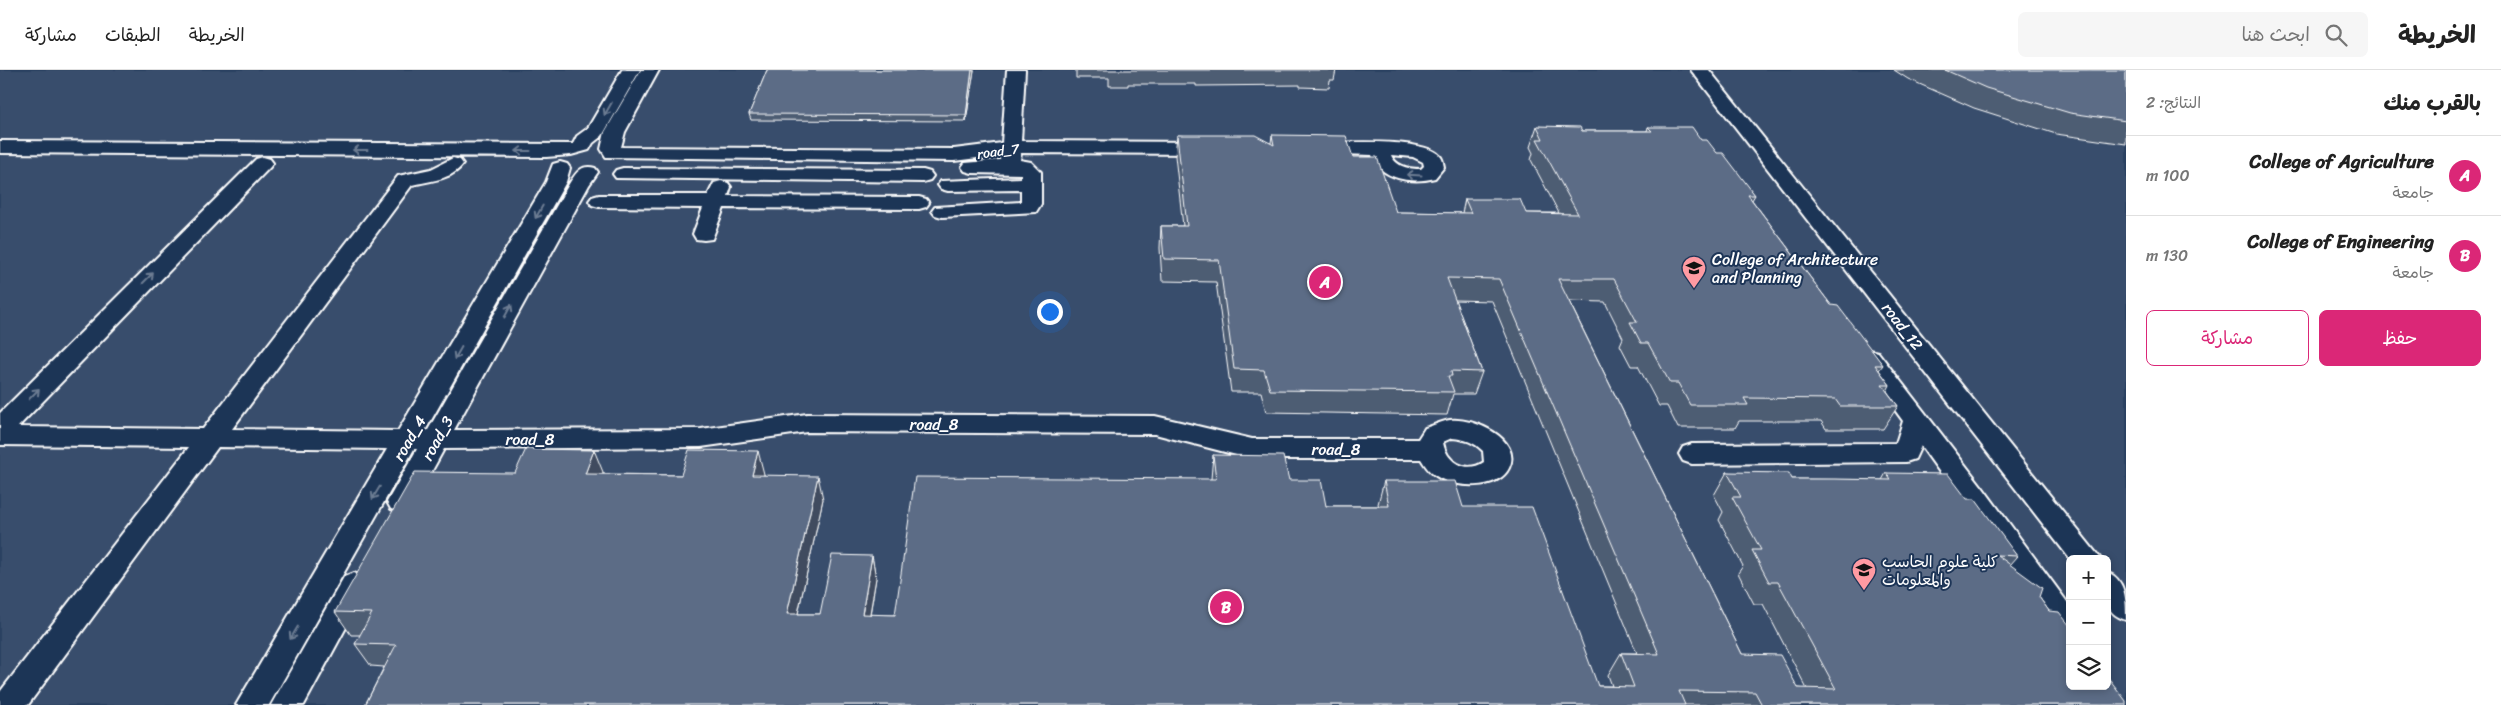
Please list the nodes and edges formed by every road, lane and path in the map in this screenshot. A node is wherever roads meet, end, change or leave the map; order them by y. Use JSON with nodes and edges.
{"nodes":[{"id":1,"x":632,"y":70,"type":"edge"},
{"id":2,"x":650,"y":70,"type":"edge"},
{"id":3,"x":1016,"y":70,"type":"edge"},
{"id":4,"x":1700,"y":70,"type":"edge"},
{"id":5,"x":0,"y":147,"type":"edge"},
{"id":6,"x":1232,"y":148,"type":"edge"},
{"id":7,"x":1300,"y":148,"type":"edge"},
{"id":8,"x":1383,"y":149,"type":"dead end"},
{"id":9,"x":612,"y":151,"type":"junction"},
{"id":10,"x":568,"y":157,"type":"junction"},
{"id":11,"x":1011,"y":157,"type":"junction"},
{"id":12,"x":0,"y":160,"type":"edge"},
{"id":13,"x":263,"y":163,"type":"junction"},
{"id":14,"x":454,"y":164,"type":"junction"},
{"id":15,"x":588,"y":172,"type":"junction"},
{"id":16,"x":623,"y":174,"type":"dead end"},
{"id":17,"x":726,"y":175,"type":"junction"},
{"id":18,"x":923,"y":176,"type":"junction"},
{"id":19,"x":1031,"y":184,"type":"junction"},
{"id":20,"x":948,"y":185,"type":"dead end"},
{"id":21,"x":599,"y":201,"type":"dead end"},
{"id":22,"x":716,"y":202,"type":"junction"},
{"id":23,"x":942,"y":211,"type":"dead end"},
{"id":24,"x":704,"y":234,"type":"dead end"},
{"id":25,"x":1857,"y":342,"type":"edge"},
{"id":26,"x":1916,"y":420,"type":"junction"},
{"id":27,"x":0,"y":429,"type":"edge"},
{"id":28,"x":0,"y":436,"type":"edge"},
{"id":29,"x":210,"y":438,"type":"junction"},
{"id":30,"x":436,"y":439,"type":"junction"},
{"id":31,"x":408,"y":440,"type":"junction"},
{"id":32,"x":1430,"y":449,"type":"dead end"},
{"id":33,"x":1692,"y":454,"type":"dead end"},
{"id":34,"x":388,"y":525,"type":"edge"},
{"id":35,"x":2084,"y":555,"type":"edge"},
{"id":36,"x":364,"y":568,"type":"edge"},
{"id":37,"x":2111,"y":589,"type":"edge"},
{"id":38,"x":2126,"y":608,"type":"edge"},
{"id":39,"x":2066,"y":624,"type":"edge"},
{"id":40,"x":9,"y":705,"type":"edge"},
{"id":41,"x":252,"y":705,"type":"edge"},
{"id":42,"x":287,"y":705,"type":"edge"}],
"edges":[{"from":1,"to":10,"type":"street","name":"road_4","one_way":true},
{"from":2,"to":9,"type":"street"},
{"from":3,"to":11,"type":"street"},
{"from":4,"to":35,"type":"street","name":"road_12"},
{"from":10,"to":5,"type":"street","one_way":true},
{"from":6,"to":11,"type":"street","name":"road_7"},
{"from":7,"to":8,"type":"street"},
{"from":9,"to":10,"type":"street","name":"road_7"},
{"from":9,"to":11,"type":"street","name":"road_7"},
{"from":9,"to":15,"type":"street"},
{"from":10,"to":14,"type":"street"},
{"from":10,"to":15,"type":"street"},
{"from":10,"to":31,"type":"street","name":"road_4","one_way":true},
{"from":11,"to":18,"type":"street"},
{"from":11,"to":19,"type":"street"},
{"from":12,"to":13,"type":"street"},
{"from":13,"to":14,"type":"street"},
{"from":27,"to":13,"type":"street","one_way":true},
{"from":14,"to":29,"type":"street"},
{"from":30,"to":15,"type":"street","name":"road_3","one_way":true},
{"from":16,"to":17,"type":"street"},
{"from":17,"to":18,"type":"street"},
{"from":17,"to":22,"type":"street"},
{"from":18,"to":22,"type":"street"},
{"from":19,"to":20,"type":"street"},
{"from":19,"to":23,"type":"street"},
{"from":21,"to":22,"type":"street"},
{"from":22,"to":24,"type":"street"},
{"from":25,"to":26,"type":"street"},
{"from":26,"to":33,"type":"street"},
{"from":26,"to":39,"type":"street"},
{"from":28,"to":29,"type":"street","name":"road_8"},
{"from":29,"to":31,"type":"street","name":"road_8"},
{"from":29,"to":40,"type":"street"},
{"from":30,"to":31,"type":"street","name":"road_8"},
{"from":30,"to":32,"type":"street","name":"road_8"},
{"from":30,"to":34,"type":"street","name":"road_3"},
{"from":31,"to":41,"type":"street","name":"road_4","one_way":true},
{"from":36,"to":42,"type":"street"},
{"from":37,"to":38,"type":"street"}]}
